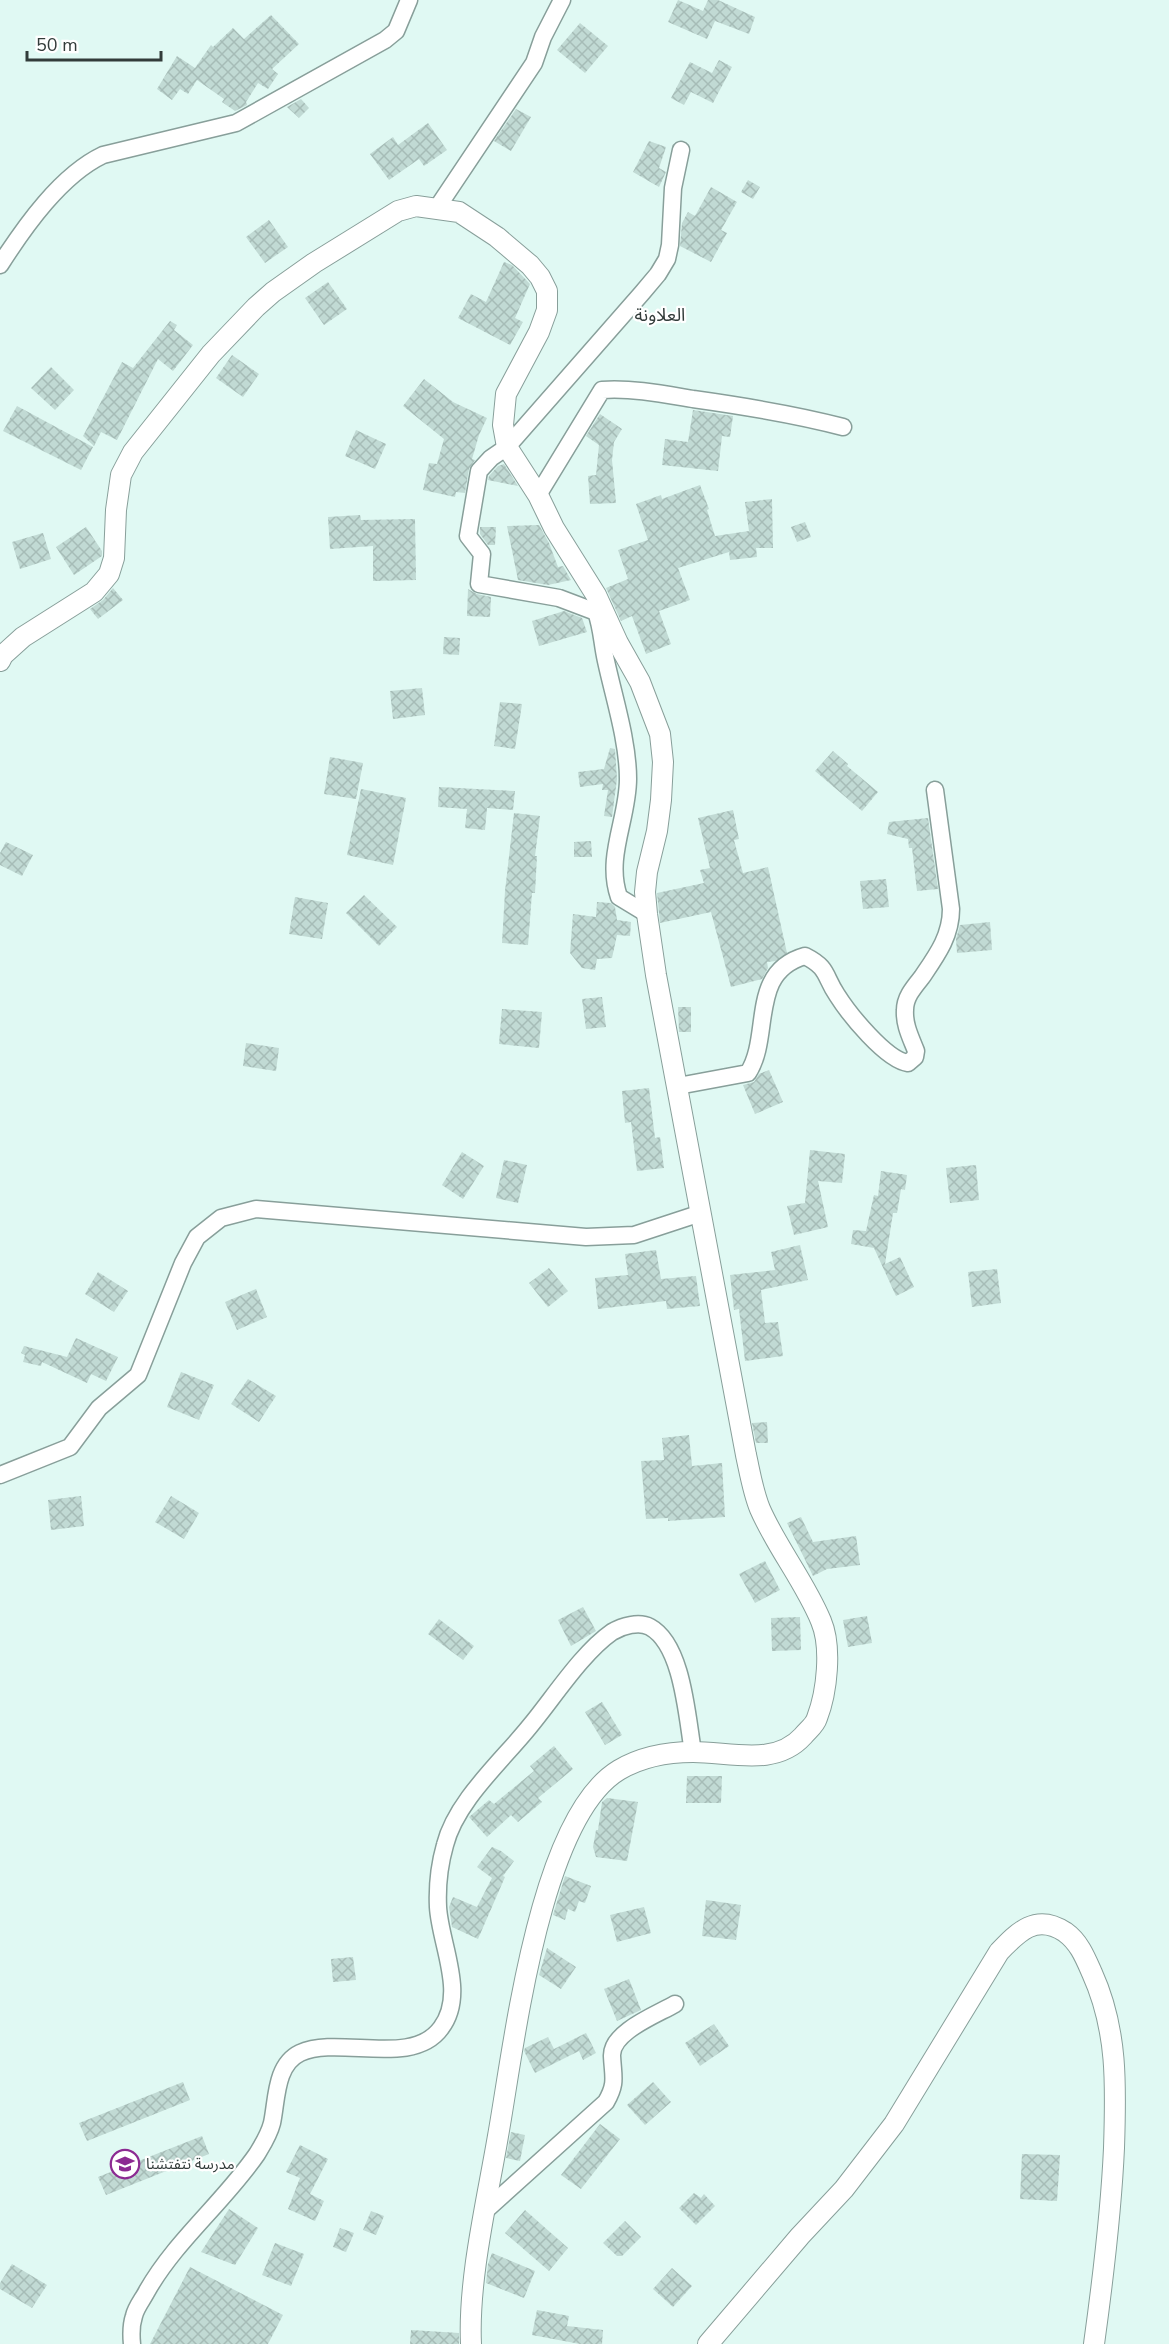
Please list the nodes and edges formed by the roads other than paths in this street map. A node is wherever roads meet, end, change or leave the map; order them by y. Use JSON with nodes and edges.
{"nodes":[{"id":1,"x":409,"y":0,"type":"edge"},
{"id":2,"x":562,"y":0,"type":"edge"},
{"id":3,"x":681,"y":150,"type":"dead end"},
{"id":4,"x":437,"y":208,"type":"junction"},
{"id":5,"x":0,"y":265,"type":"edge"},
{"id":6,"x":843,"y":426,"type":"dead end"},
{"id":7,"x":507,"y":447,"type":"junction"},
{"id":8,"x":538,"y":495,"type":"junction"},
{"id":9,"x":0,"y":661,"type":"edge"},
{"id":10,"x":935,"y":790,"type":"dead end"},
{"id":11,"x":647,"y":914,"type":"junction"},
{"id":12,"x":678,"y":1086,"type":"junction"},
{"id":13,"x":701,"y":1213,"type":"junction"},
{"id":14,"x":0,"y":1475,"type":"edge"},
{"id":15,"x":693,"y":1752,"type":"junction"},
{"id":16,"x":675,"y":2004,"type":"dead end"},
{"id":17,"x":485,"y":2211,"type":"junction"},
{"id":18,"x":132,"y":2344,"type":"edge"},
{"id":19,"x":471,"y":2344,"type":"edge"},
{"id":20,"x":708,"y":2344,"type":"edge"},
{"id":21,"x":1094,"y":2344,"type":"edge"}],
"edges":[{"from":1,"to":5,"type":"street"},
{"from":2,"to":4,"type":"street"},
{"from":3,"to":7,"type":"street"},
{"from":4,"to":7,"type":"street"},
{"from":4,"to":9,"type":"street"},
{"from":6,"to":8,"type":"street"},
{"from":7,"to":8,"type":"street"},
{"from":7,"to":11,"type":"street"},
{"from":8,"to":11,"type":"street"},
{"from":10,"to":12,"type":"street"},
{"from":11,"to":12,"type":"street"},
{"from":12,"to":13,"type":"street"},
{"from":13,"to":14,"type":"street"},
{"from":13,"to":15,"type":"street"},
{"from":15,"to":17,"type":"street"},
{"from":15,"to":18,"type":"street"},
{"from":16,"to":17,"type":"street"},
{"from":17,"to":19,"type":"street"},
{"from":20,"to":21,"type":"street"}]}
